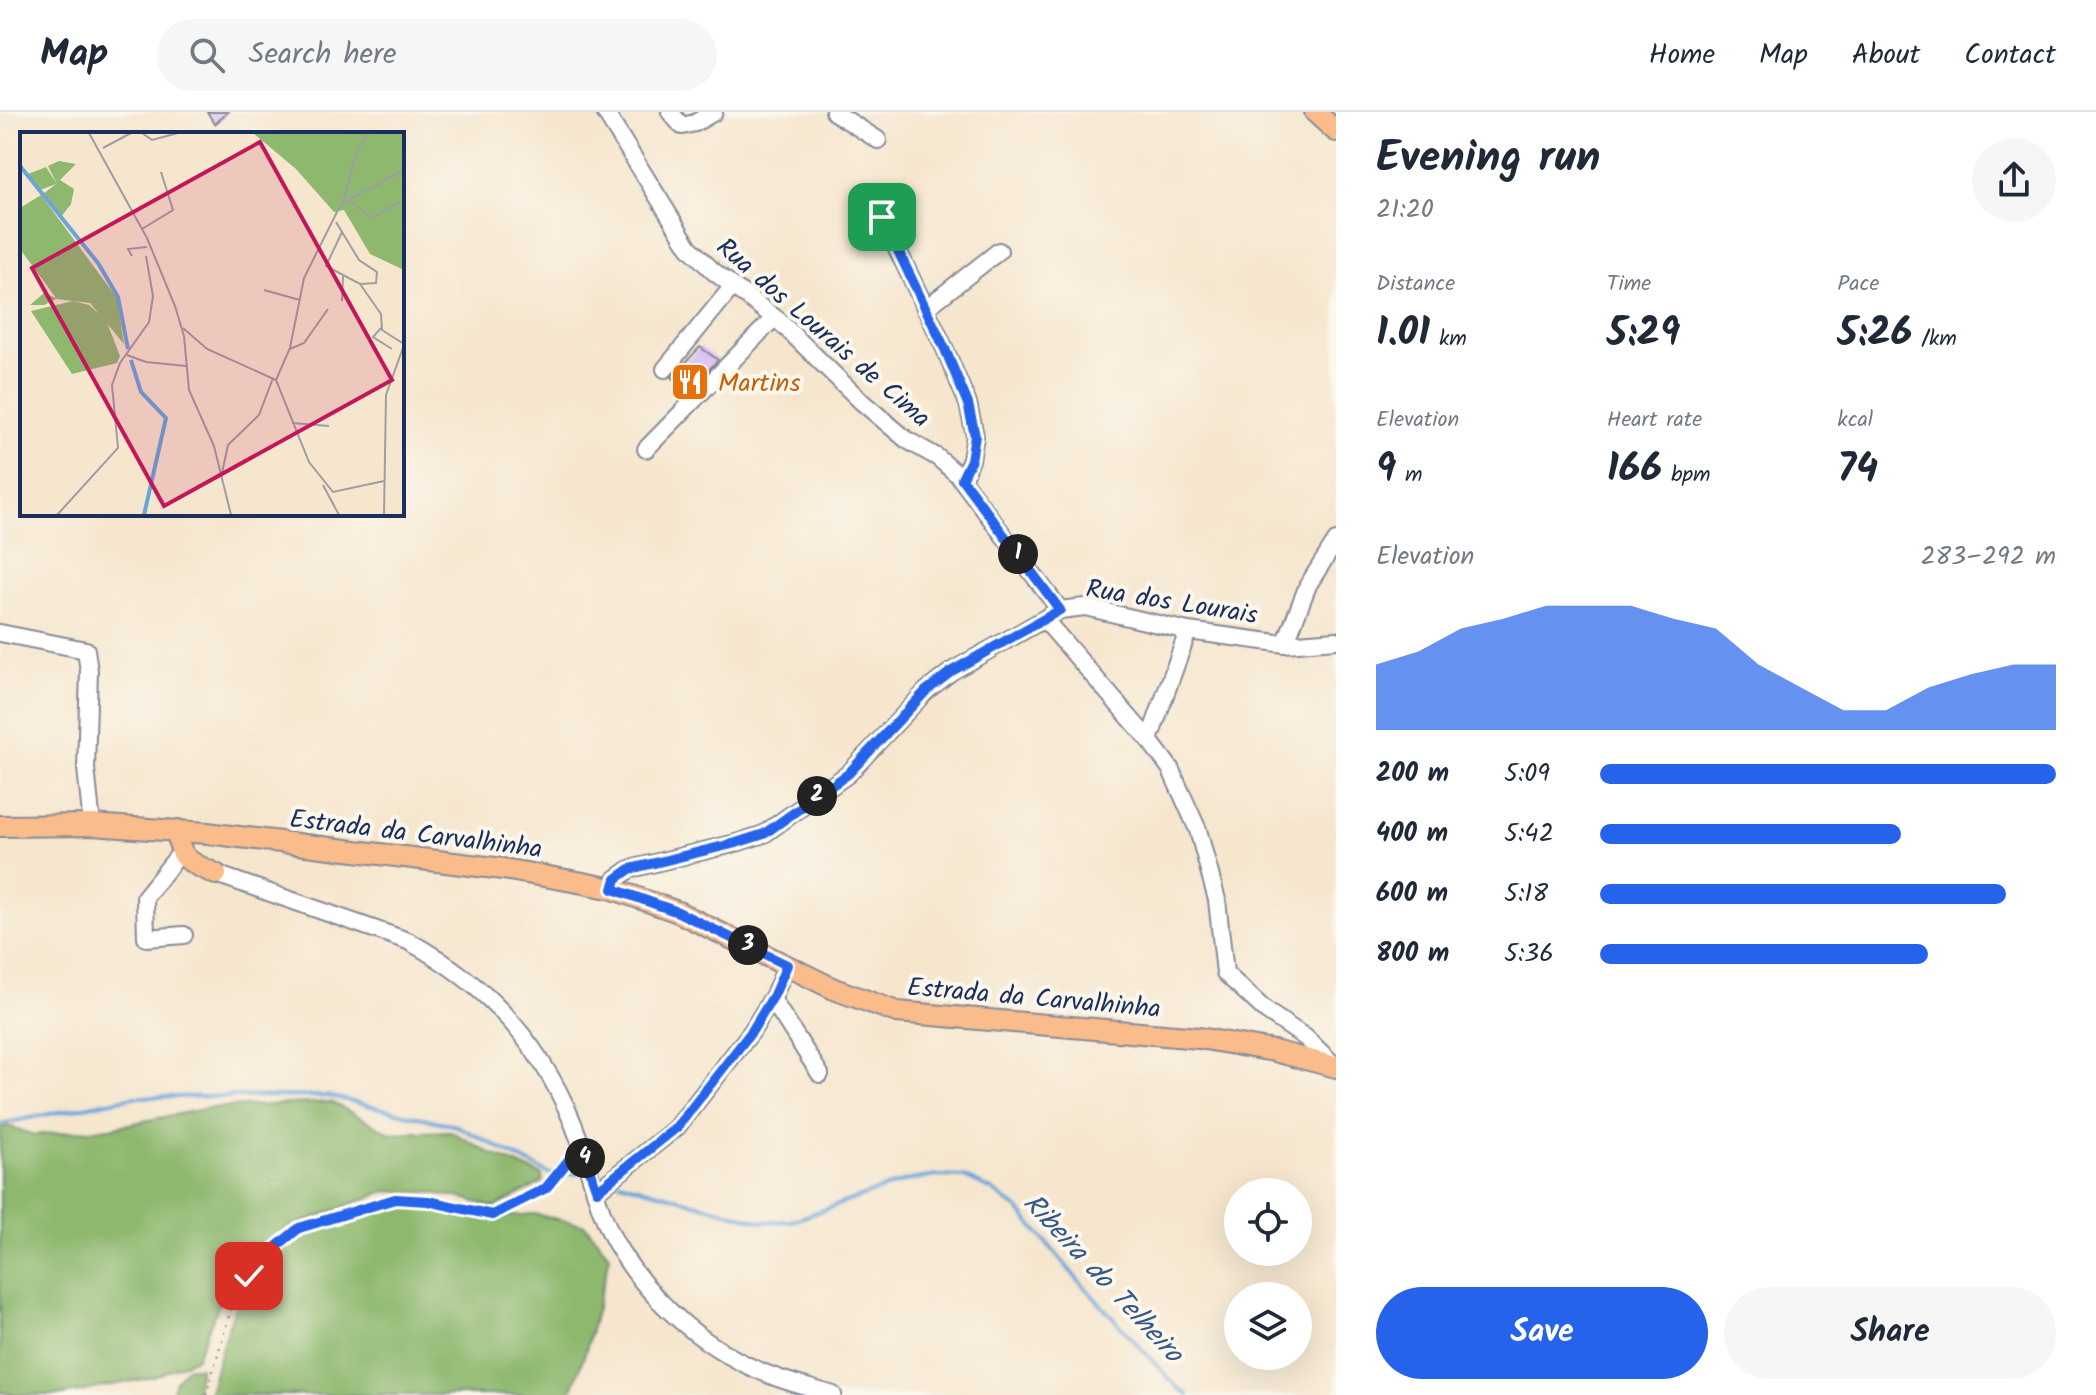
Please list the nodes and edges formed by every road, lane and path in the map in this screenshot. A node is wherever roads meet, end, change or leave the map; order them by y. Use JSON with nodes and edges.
{"nodes":[{"id":1,"x":605,"y":112,"type":"edge"},
{"id":2,"x":670,"y":112,"type":"edge"},
{"id":3,"x":714,"y":112,"type":"edge"},
{"id":4,"x":834,"y":112,"type":"edge"},
{"id":5,"x":878,"y":140,"type":"dead end"},
{"id":6,"x":882,"y":217,"type":"dead end"},
{"id":7,"x":999,"y":251,"type":"dead end"},
{"id":8,"x":733,"y":286,"type":"junction"},
{"id":9,"x":925,"y":309,"type":"junction"},
{"id":10,"x":774,"y":318,"type":"junction"},
{"id":11,"x":665,"y":369,"type":"dead end"},
{"id":12,"x":646,"y":449,"type":"dead end"},
{"id":13,"x":962,"y":479,"type":"junction"},
{"id":14,"x":1336,"y":541,"type":"edge"},
{"id":15,"x":1060,"y":610,"type":"junction"},
{"id":16,"x":1044,"y":619,"type":"junction"},
{"id":17,"x":1188,"y":631,"type":"junction"},
{"id":18,"x":0,"y":633,"type":"edge"},
{"id":19,"x":1336,"y":640,"type":"edge"},
{"id":20,"x":1285,"y":644,"type":"junction"},
{"id":21,"x":1149,"y":740,"type":"junction"},
{"id":22,"x":92,"y":825,"type":"junction"},
{"id":23,"x":0,"y":826,"type":"edge"},
{"id":24,"x":178,"y":830,"type":"junction"},
{"id":25,"x":193,"y":848,"type":"junction"},
{"id":26,"x":216,"y":874,"type":"joint"},
{"id":27,"x":613,"y":889,"type":"junction"},
{"id":28,"x":184,"y":935,"type":"dead end"},
{"id":29,"x":787,"y":965,"type":"junction"},
{"id":30,"x":772,"y":999,"type":"junction"},
{"id":31,"x":1336,"y":1067,"type":"edge"},
{"id":32,"x":820,"y":1074,"type":"dead end"},
{"id":33,"x":581,"y":1145,"type":"junction"},
{"id":34,"x":597,"y":1191,"type":"junction"},
{"id":35,"x":206,"y":1395,"type":"edge"},
{"id":36,"x":833,"y":1395,"type":"edge"}],
"edges":[{"from":1,"to":8,"type":"street","name":"Rua dos Lourais de Cima"},
{"from":2,"to":3,"type":"street"},
{"from":4,"to":5,"type":"street"},
{"from":6,"to":9,"type":"street"},
{"from":7,"to":9,"type":"street"},
{"from":8,"to":10,"type":"street","name":"Rua dos Lourais de Cima"},
{"from":8,"to":11,"type":"street"},
{"from":9,"to":13,"type":"street"},
{"from":10,"to":12,"type":"street"},
{"from":10,"to":13,"type":"street","name":"Rua dos Lourais de Cima"},
{"from":13,"to":15,"type":"street","name":"Rua dos Lourais de Cima"},
{"from":14,"to":20,"type":"street"},
{"from":15,"to":16,"type":"street","name":"Rua dos Lourais"},
{"from":15,"to":17,"type":"street","name":"Rua dos Lourais"},
{"from":16,"to":21,"type":"street"},
{"from":16,"to":27,"type":"street","name":"Rua dos Lourais"},
{"from":17,"to":20,"type":"street","name":"Rua dos Lourais"},
{"from":17,"to":21,"type":"street"},
{"from":18,"to":22,"type":"street"},
{"from":19,"to":20,"type":"street","name":"Rua dos Lourais"},
{"from":21,"to":31,"type":"street"},
{"from":22,"to":23,"type":"main road","name":"Estrada da Carvalhinha"},
{"from":22,"to":24,"type":"main road","name":"Estrada da Carvalhinha"},
{"from":24,"to":25,"type":"main road"},
{"from":24,"to":25,"type":"main road","name":"Estrada da Carvalhinha"},
{"from":25,"to":26,"type":"main road"},
{"from":25,"to":27,"type":"main road","name":"Estrada da Carvalhinha"},
{"from":25,"to":28,"type":"street"},
{"from":26,"to":33,"type":"street"},
{"from":27,"to":29,"type":"main road","name":"Estrada da Carvalhinha"},
{"from":29,"to":30,"type":"street"},
{"from":29,"to":31,"type":"main road","name":"Estrada da Carvalhinha"},
{"from":30,"to":32,"type":"street"},
{"from":30,"to":34,"type":"street"},
{"from":33,"to":34,"type":"street"},
{"from":33,"to":35,"type":"path"},
{"from":34,"to":36,"type":"street"}]}
